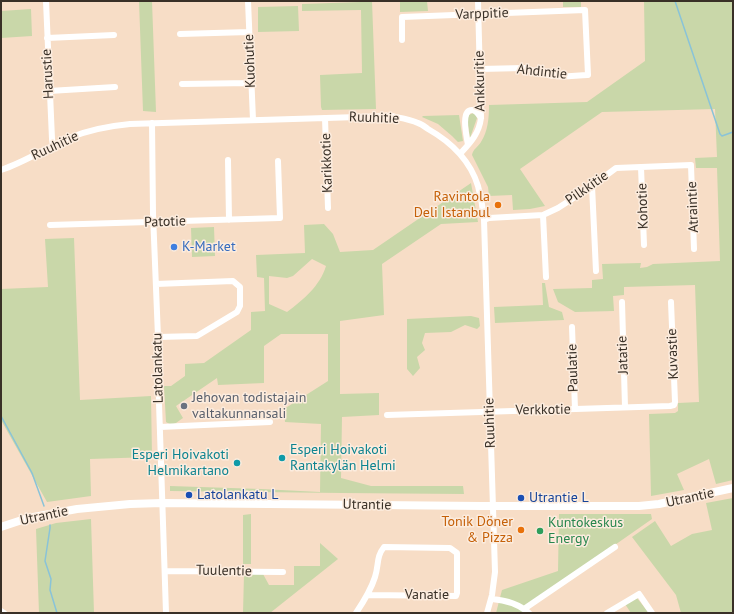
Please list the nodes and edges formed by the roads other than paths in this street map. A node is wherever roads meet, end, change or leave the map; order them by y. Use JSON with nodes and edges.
{"nodes":[{"id":1,"x":46,"y":1,"type":"edge"},
{"id":2,"x":248,"y":1,"type":"edge"},
{"id":3,"x":478,"y":1,"type":"edge"},
{"id":4,"x":585,"y":10,"type":"joint"},
{"id":5,"x":479,"y":14,"type":"junction"},
{"id":6,"x":249,"y":32,"type":"junction"},
{"id":7,"x":180,"y":34,"type":"dead end"},
{"id":8,"x":114,"y":36,"type":"dead end"},
{"id":9,"x":47,"y":38,"type":"junction"},
{"id":10,"x":402,"y":40,"type":"dead end"},
{"id":11,"x":480,"y":69,"type":"junction"},
{"id":12,"x":251,"y":83,"type":"junction"},
{"id":13,"x":182,"y":84,"type":"dead end"},
{"id":14,"x":115,"y":88,"type":"dead end"},
{"id":15,"x":49,"y":91,"type":"junction"},
{"id":16,"x":326,"y":118,"type":"junction"},
{"id":17,"x":481,"y":118,"type":"junction"},
{"id":18,"x":253,"y":120,"type":"junction"},
{"id":19,"x":152,"y":123,"type":"junction"},
{"id":20,"x":468,"y":145,"type":"junction"},
{"id":21,"x":53,"y":146,"type":"junction"},
{"id":22,"x":460,"y":154,"type":"junction"},
{"id":23,"x":228,"y":160,"type":"dead end"},
{"id":24,"x":278,"y":161,"type":"dead end"},
{"id":25,"x":691,"y":165,"type":"joint"},
{"id":26,"x":641,"y":167,"type":"junction"},
{"id":27,"x":1,"y":170,"type":"edge"},
{"id":28,"x":592,"y":186,"type":"junction"},
{"id":29,"x":328,"y":208,"type":"dead end"},
{"id":30,"x":543,"y":215,"type":"junction"},
{"id":31,"x":229,"y":220,"type":"junction"},
{"id":32,"x":484,"y":220,"type":"junction"},
{"id":33,"x":154,"y":222,"type":"junction"},
{"id":34,"x":50,"y":225,"type":"dead end"},
{"id":35,"x":644,"y":245,"type":"dead end"},
{"id":36,"x":694,"y":249,"type":"dead end"},
{"id":37,"x":596,"y":271,"type":"dead end"},
{"id":38,"x":546,"y":278,"type":"dead end"},
{"id":39,"x":156,"y":284,"type":"junction"},
{"id":40,"x":622,"y":302,"type":"dead end"},
{"id":41,"x":671,"y":302,"type":"dead end"},
{"id":42,"x":572,"y":327,"type":"dead end"},
{"id":43,"x":158,"y":337,"type":"junction"},
{"id":44,"x":674,"y":405,"type":"joint"},
{"id":45,"x":625,"y":407,"type":"junction"},
{"id":46,"x":575,"y":409,"type":"junction"},
{"id":47,"x":490,"y":411,"type":"junction"},
{"id":48,"x":387,"y":415,"type":"dead end"},
{"id":49,"x":270,"y":422,"type":"dead end"},
{"id":50,"x":160,"y":427,"type":"junction"},
{"id":51,"x":733,"y":488,"type":"edge"},
{"id":52,"x":162,"y":502,"type":"junction"},
{"id":53,"x":493,"y":506,"type":"junction"},
{"id":54,"x":1,"y":526,"type":"edge"},
{"id":55,"x":615,"y":547,"type":"dead end"},
{"id":56,"x":165,"y":571,"type":"junction"},
{"id":57,"x":282,"y":572,"type":"dead end"},
{"id":58,"x":368,"y":595,"type":"junction"},
{"id":59,"x":492,"y":599,"type":"junction"},
{"id":60,"x":1,"y":611,"type":"edge"},
{"id":61,"x":526,"y":611,"type":"edge"},
{"id":62,"x":4,"y":613,"type":"edge"},
{"id":63,"x":166,"y":613,"type":"edge"},
{"id":64,"x":356,"y":613,"type":"edge"},
{"id":65,"x":488,"y":613,"type":"edge"},
{"id":66,"x":607,"y":613,"type":"edge"},
{"id":67,"x":652,"y":613,"type":"edge"}],
"edges":[{"from":1,"to":9,"type":"street","name":"Harustie"},
{"from":2,"to":6,"type":"street","name":"Kuohutie"},
{"from":3,"to":5,"type":"street","name":"Ankkuritie"},
{"from":4,"to":5,"type":"street","name":"Varppitie"},
{"from":4,"to":11,"type":"street","name":"Ahdintie"},
{"from":5,"to":10,"type":"street","name":"Varppitie"},
{"from":5,"to":11,"type":"street","name":"Ankkuritie"},
{"from":6,"to":7,"type":"street"},
{"from":6,"to":12,"type":"street","name":"Kuohutie"},
{"from":8,"to":9,"type":"street"},
{"from":9,"to":15,"type":"street","name":"Harustie"},
{"from":11,"to":17,"type":"street","name":"Ankkuritie"},
{"from":12,"to":13,"type":"street"},
{"from":12,"to":18,"type":"street","name":"Kuohutie"},
{"from":14,"to":15,"type":"street"},
{"from":15,"to":21,"type":"street","name":"Harustie"},
{"from":16,"to":18,"type":"street","name":"Ruuhitie"},
{"from":16,"to":22,"type":"street","name":"Ruuhitie"},
{"from":16,"to":29,"type":"street","name":"Karikkotie"},
{"from":17,"to":20,"type":"street","name":"Ankkuritie"},
{"from":17,"to":20,"type":"street"},
{"from":18,"to":19,"type":"street","name":"Ruuhitie"},
{"from":19,"to":21,"type":"street","name":"Ruuhitie"},
{"from":19,"to":33,"type":"street","name":"Latolankatu"},
{"from":20,"to":22,"type":"street","name":"Ankkuritie"},
{"from":21,"to":27,"type":"street","name":"Ruuhitie"},
{"from":22,"to":32,"type":"street","name":"Ruuhitie"},
{"from":23,"to":31,"type":"street"},
{"from":24,"to":31,"type":"street","name":"Patotie"},
{"from":25,"to":26,"type":"street","name":"Pilkkitie"},
{"from":25,"to":36,"type":"street","name":"Atraintie"},
{"from":26,"to":28,"type":"street","name":"Pilkkitie"},
{"from":26,"to":35,"type":"street","name":"Kohotie"},
{"from":28,"to":30,"type":"street","name":"Pilkkitie"},
{"from":28,"to":37,"type":"street"},
{"from":30,"to":32,"type":"street","name":"Pilkkitie"},
{"from":30,"to":38,"type":"street"},
{"from":31,"to":33,"type":"street","name":"Patotie"},
{"from":32,"to":47,"type":"street","name":"Ruuhitie"},
{"from":33,"to":34,"type":"street","name":"Patotie"},
{"from":33,"to":39,"type":"street","name":"Latolankatu"},
{"from":39,"to":43,"type":"street","name":"Latolankatu"},
{"from":39,"to":43,"type":"street"},
{"from":40,"to":45,"type":"street","name":"Jatatie"},
{"from":41,"to":44,"type":"street","name":"Kuvastie"},
{"from":42,"to":46,"type":"street","name":"Paulatie"},
{"from":43,"to":50,"type":"street","name":"Latolankatu"},
{"from":44,"to":45,"type":"street","name":"Verkkotie"},
{"from":45,"to":46,"type":"street","name":"Verkkotie"},
{"from":46,"to":47,"type":"street","name":"Verkkotie"},
{"from":47,"to":48,"type":"street","name":"Verkkotie"},
{"from":47,"to":53,"type":"street","name":"Ruuhitie"},
{"from":49,"to":50,"type":"street"},
{"from":50,"to":52,"type":"street","name":"Latolankatu"},
{"from":51,"to":53,"type":"main road","name":"Utrantie"},
{"from":52,"to":53,"type":"main road","name":"Utrantie"},
{"from":52,"to":54,"type":"main road","name":"Utrantie"},
{"from":52,"to":56,"type":"street","name":"Latolankatu"},
{"from":53,"to":59,"type":"street","name":"Ruuhitie"},
{"from":55,"to":61,"type":"street"},
{"from":56,"to":57,"type":"street","name":"Tuulentie"},
{"from":56,"to":63,"type":"street","name":"Latolankatu"},
{"from":58,"to":58,"type":"street","name":"Vanatie"},
{"from":58,"to":64,"type":"street"},
{"from":59,"to":61,"type":"street"},
{"from":59,"to":65,"type":"street","name":"Ruuhitie"},
{"from":60,"to":62,"type":"street"},
{"from":66,"to":67,"type":"street"}]}
